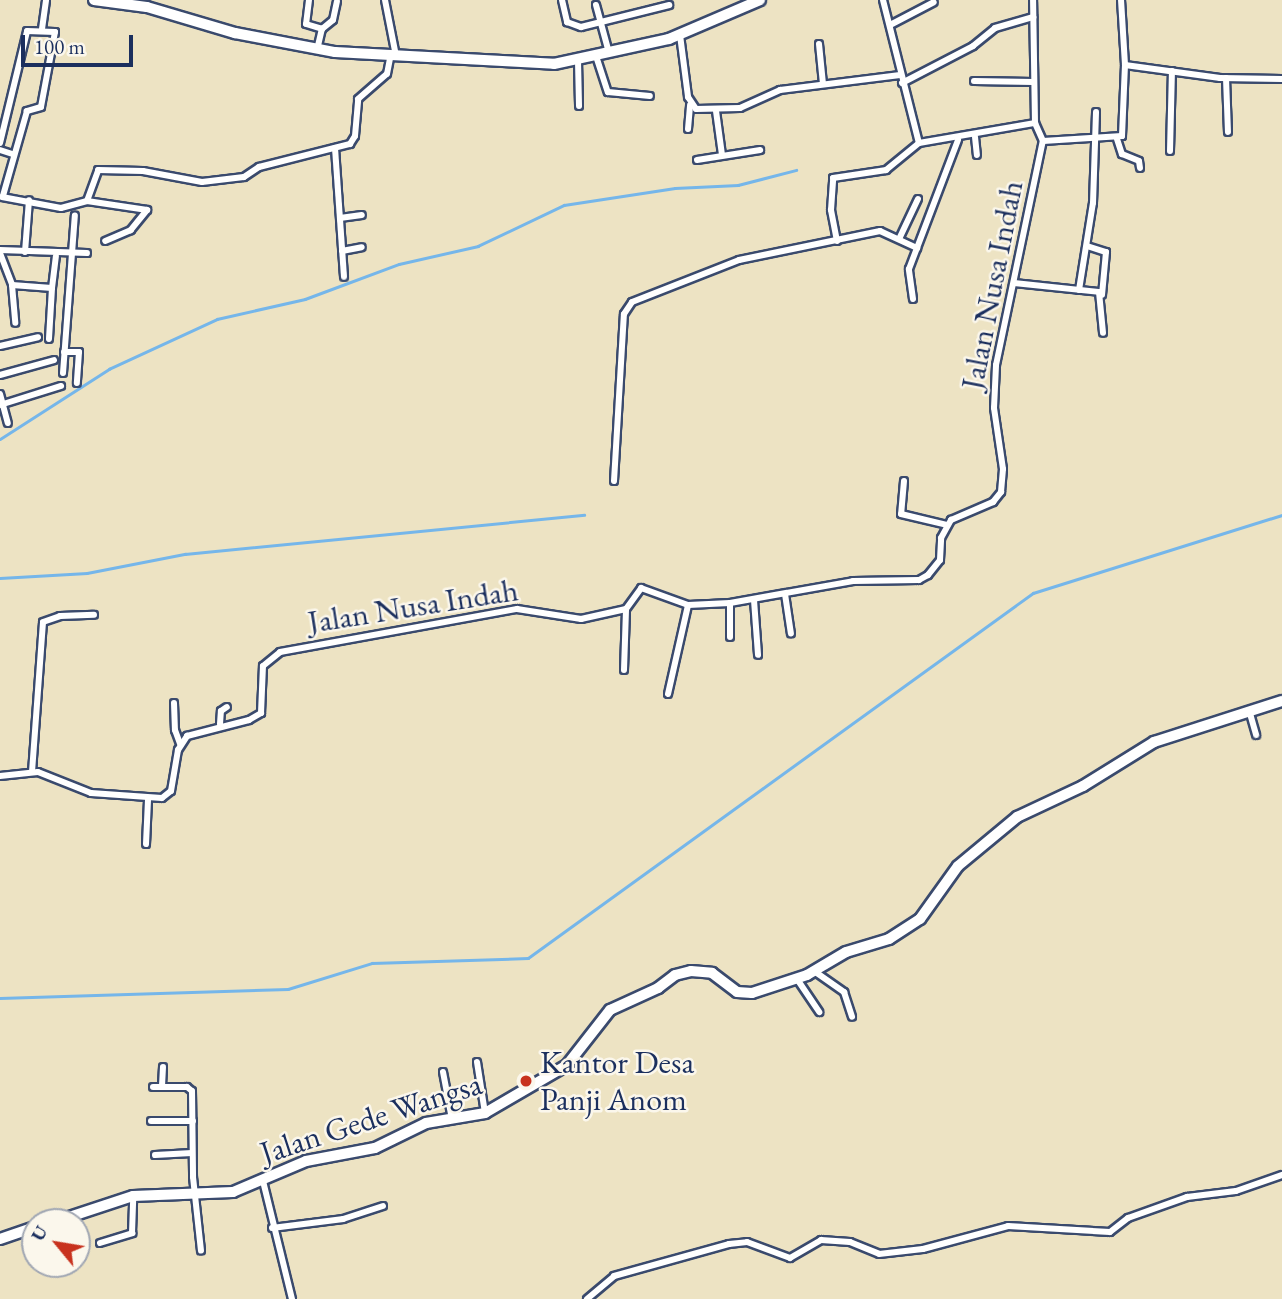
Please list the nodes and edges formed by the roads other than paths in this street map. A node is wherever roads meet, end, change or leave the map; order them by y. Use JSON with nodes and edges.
{"nodes":[{"id":1,"x":46,"y":0,"type":"edge"},
{"id":2,"x":94,"y":0,"type":"edge"},
{"id":3,"x":309,"y":0,"type":"edge"},
{"id":4,"x":384,"y":0,"type":"edge"},
{"id":5,"x":562,"y":0,"type":"edge"},
{"id":6,"x":760,"y":0,"type":"edge"},
{"id":7,"x":883,"y":0,"type":"edge"},
{"id":8,"x":1033,"y":0,"type":"edge"},
{"id":9,"x":1121,"y":0,"type":"edge"},
{"id":10,"x":337,"y":1,"type":"edge"},
{"id":11,"x":934,"y":2,"type":"dead end"},
{"id":12,"x":596,"y":5,"type":"dead end"},
{"id":13,"x":669,"y":5,"type":"dead end"},
{"id":14,"x":1033,"y":17,"type":"junction"},
{"id":15,"x":601,"y":24,"type":"junction"},
{"id":16,"x":892,"y":24,"type":"junction"},
{"id":17,"x":42,"y":29,"type":"junction"},
{"id":18,"x":322,"y":29,"type":"junction"},
{"id":19,"x":680,"y":35,"type":"junction"},
{"id":20,"x":819,"y":44,"type":"dead end"},
{"id":21,"x":317,"y":50,"type":"junction"},
{"id":22,"x":609,"y":53,"type":"junction"},
{"id":23,"x":596,"y":56,"type":"junction"},
{"id":24,"x":393,"y":58,"type":"junction"},
{"id":25,"x":578,"y":61,"type":"junction"},
{"id":26,"x":1125,"y":65,"type":"junction"},
{"id":27,"x":1172,"y":71,"type":"junction"},
{"id":28,"x":901,"y":75,"type":"junction"},
{"id":29,"x":1226,"y":78,"type":"junction"},
{"id":30,"x":1282,"y":79,"type":"edge"},
{"id":31,"x":974,"y":81,"type":"dead end"},
{"id":32,"x":1033,"y":82,"type":"junction"},
{"id":33,"x":902,"y":83,"type":"junction"},
{"id":34,"x":823,"y":84,"type":"junction"},
{"id":35,"x":650,"y":96,"type":"dead end"},
{"id":36,"x":690,"y":105,"type":"junction"},
{"id":37,"x":579,"y":106,"type":"dead end"},
{"id":38,"x":716,"y":111,"type":"junction"},
{"id":39,"x":1096,"y":112,"type":"dead end"},
{"id":40,"x":1035,"y":123,"type":"junction"},
{"id":41,"x":688,"y":128,"type":"dead end"},
{"id":42,"x":1228,"y":132,"type":"dead end"},
{"id":43,"x":975,"y":137,"type":"junction"},
{"id":44,"x":1117,"y":139,"type":"junction"},
{"id":45,"x":958,"y":140,"type":"junction"},
{"id":46,"x":1097,"y":140,"type":"junction"},
{"id":47,"x":1043,"y":141,"type":"junction"},
{"id":48,"x":0,"y":143,"type":"edge"},
{"id":49,"x":919,"y":143,"type":"junction"},
{"id":50,"x":335,"y":148,"type":"junction"},
{"id":51,"x":0,"y":150,"type":"edge"},
{"id":52,"x":760,"y":150,"type":"dead end"},
{"id":53,"x":1170,"y":151,"type":"dead end"},
{"id":54,"x":12,"y":155,"type":"junction"},
{"id":55,"x":722,"y":155,"type":"junction"},
{"id":56,"x":977,"y":155,"type":"dead end"},
{"id":57,"x":697,"y":159,"type":"dead end"},
{"id":58,"x":1140,"y":168,"type":"dead end"},
{"id":59,"x":1,"y":197,"type":"edge"},
{"id":60,"x":918,"y":198,"type":"dead end"},
{"id":61,"x":29,"y":200,"type":"junction"},
{"id":62,"x":87,"y":201,"type":"junction"},
{"id":63,"x":75,"y":215,"type":"dead end"},
{"id":64,"x":362,"y":215,"type":"dead end"},
{"id":65,"x":340,"y":218,"type":"junction"},
{"id":66,"x":900,"y":237,"type":"junction"},
{"id":67,"x":105,"y":241,"type":"dead end"},
{"id":68,"x":837,"y":241,"type":"junction"},
{"id":69,"x":1087,"y":246,"type":"junction"},
{"id":70,"x":362,"y":247,"type":"dead end"},
{"id":71,"x":918,"y":248,"type":"junction"},
{"id":72,"x":25,"y":251,"type":"junction"},
{"id":73,"x":342,"y":251,"type":"junction"},
{"id":74,"x":0,"y":252,"type":"edge"},
{"id":75,"x":70,"y":253,"type":"junction"},
{"id":76,"x":87,"y":253,"type":"dead end"},
{"id":77,"x":56,"y":256,"type":"dead end"},
{"id":78,"x":344,"y":277,"type":"dead end"},
{"id":79,"x":1014,"y":283,"type":"junction"},
{"id":80,"x":12,"y":285,"type":"junction"},
{"id":81,"x":52,"y":288,"type":"junction"},
{"id":82,"x":1079,"y":290,"type":"junction"},
{"id":83,"x":1102,"y":295,"type":"junction"},
{"id":84,"x":913,"y":299,"type":"dead end"},
{"id":85,"x":15,"y":323,"type":"dead end"},
{"id":86,"x":1103,"y":333,"type":"dead end"},
{"id":87,"x":38,"y":337,"type":"dead end"},
{"id":88,"x":49,"y":339,"type":"dead end"},
{"id":89,"x":0,"y":346,"type":"edge"},
{"id":90,"x":64,"y":352,"type":"junction"},
{"id":91,"x":54,"y":360,"type":"dead end"},
{"id":92,"x":63,"y":373,"type":"dead end"},
{"id":93,"x":0,"y":374,"type":"edge"},
{"id":94,"x":77,"y":383,"type":"dead end"},
{"id":95,"x":61,"y":386,"type":"dead end"},
{"id":96,"x":0,"y":394,"type":"edge"},
{"id":97,"x":1,"y":405,"type":"edge"},
{"id":98,"x":8,"y":423,"type":"dead end"},
{"id":99,"x":614,"y":481,"type":"dead end"},
{"id":100,"x":904,"y":481,"type":"dead end"},
{"id":101,"x":947,"y":525,"type":"junction"},
{"id":102,"x":785,"y":594,"type":"junction"},
{"id":103,"x":754,"y":600,"type":"junction"},
{"id":104,"x":730,"y":603,"type":"junction"},
{"id":105,"x":688,"y":605,"type":"junction"},
{"id":106,"x":626,"y":609,"type":"junction"},
{"id":107,"x":94,"y":615,"type":"dead end"},
{"id":108,"x":791,"y":634,"type":"dead end"},
{"id":109,"x":730,"y":637,"type":"dead end"},
{"id":110,"x":758,"y":655,"type":"dead end"},
{"id":111,"x":624,"y":670,"type":"dead end"},
{"id":112,"x":668,"y":694,"type":"dead end"},
{"id":113,"x":1282,"y":701,"type":"edge"},
{"id":114,"x":174,"y":703,"type":"dead end"},
{"id":115,"x":228,"y":707,"type":"dead end"},
{"id":116,"x":1249,"y":709,"type":"junction"},
{"id":117,"x":220,"y":724,"type":"junction"},
{"id":118,"x":1256,"y":735,"type":"dead end"},
{"id":119,"x":180,"y":744,"type":"junction"},
{"id":120,"x":32,"y":772,"type":"junction"},
{"id":121,"x":0,"y":776,"type":"edge"},
{"id":122,"x":148,"y":800,"type":"junction"},
{"id":123,"x":146,"y":844,"type":"dead end"},
{"id":124,"x":814,"y":971,"type":"junction"},
{"id":125,"x":797,"y":979,"type":"junction"},
{"id":126,"x":819,"y":1012,"type":"dead end"},
{"id":127,"x":852,"y":1017,"type":"dead end"},
{"id":128,"x":477,"y":1062,"type":"dead end"},
{"id":129,"x":163,"y":1067,"type":"dead end"},
{"id":130,"x":443,"y":1072,"type":"dead end"},
{"id":131,"x":162,"y":1086,"type":"junction"},
{"id":132,"x":153,"y":1087,"type":"dead end"},
{"id":133,"x":485,"y":1113,"type":"junction"},
{"id":134,"x":452,"y":1119,"type":"junction"},
{"id":135,"x":151,"y":1121,"type":"dead end"},
{"id":136,"x":193,"y":1121,"type":"junction"},
{"id":137,"x":192,"y":1153,"type":"junction"},
{"id":138,"x":155,"y":1155,"type":"dead end"},
{"id":139,"x":1282,"y":1175,"type":"edge"},
{"id":140,"x":263,"y":1181,"type":"junction"},
{"id":141,"x":194,"y":1195,"type":"junction"},
{"id":142,"x":133,"y":1196,"type":"junction"},
{"id":143,"x":383,"y":1206,"type":"dead end"},
{"id":144,"x":91,"y":1210,"type":"edge"},
{"id":145,"x":272,"y":1228,"type":"junction"},
{"id":146,"x":21,"y":1232,"type":"edge"},
{"id":147,"x":0,"y":1239,"type":"edge"},
{"id":148,"x":100,"y":1242,"type":"dead end"},
{"id":149,"x":201,"y":1251,"type":"dead end"},
{"id":150,"x":292,"y":1299,"type":"edge"},
{"id":151,"x":587,"y":1299,"type":"edge"}],
"edges":[{"from":1,"to":17,"type":"street"},
{"from":2,"to":21,"type":"street"},
{"from":3,"to":18,"type":"street"},
{"from":4,"to":24,"type":"street"},
{"from":5,"to":15,"type":"street"},
{"from":6,"to":19,"type":"street"},
{"from":7,"to":16,"type":"street"},
{"from":8,"to":14,"type":"street","name":"Jalan Nusa Indah"},
{"from":9,"to":26,"type":"street"},
{"from":10,"to":18,"type":"street"},
{"from":11,"to":16,"type":"street"},
{"from":12,"to":15,"type":"street"},
{"from":13,"to":15,"type":"street"},
{"from":14,"to":32,"type":"street","name":"Jalan Nusa Indah"},
{"from":14,"to":33,"type":"street"},
{"from":15,"to":22,"type":"street"},
{"from":16,"to":28,"type":"street"},
{"from":17,"to":48,"type":"street"},
{"from":17,"to":54,"type":"street"},
{"from":18,"to":21,"type":"street"},
{"from":19,"to":22,"type":"street"},
{"from":19,"to":36,"type":"street"},
{"from":20,"to":34,"type":"street"},
{"from":21,"to":24,"type":"street"},
{"from":22,"to":23,"type":"street"},
{"from":23,"to":25,"type":"street"},
{"from":23,"to":35,"type":"street"},
{"from":24,"to":25,"type":"street"},
{"from":24,"to":50,"type":"street"},
{"from":25,"to":37,"type":"street"},
{"from":26,"to":27,"type":"street"},
{"from":26,"to":44,"type":"street"},
{"from":27,"to":29,"type":"street"},
{"from":27,"to":53,"type":"street"},
{"from":28,"to":33,"type":"street"},
{"from":28,"to":34,"type":"street"},
{"from":29,"to":30,"type":"street"},
{"from":29,"to":42,"type":"street"},
{"from":31,"to":32,"type":"street"},
{"from":32,"to":40,"type":"street","name":"Jalan Nusa Indah"},
{"from":33,"to":49,"type":"street"},
{"from":34,"to":38,"type":"street"},
{"from":36,"to":38,"type":"street"},
{"from":36,"to":41,"type":"street"},
{"from":38,"to":55,"type":"street"},
{"from":39,"to":46,"type":"street"},
{"from":40,"to":43,"type":"street"},
{"from":40,"to":47,"type":"street","name":"Jalan Nusa Indah"},
{"from":43,"to":45,"type":"street"},
{"from":43,"to":56,"type":"street"},
{"from":44,"to":46,"type":"street"},
{"from":44,"to":58,"type":"street"},
{"from":45,"to":49,"type":"street"},
{"from":45,"to":71,"type":"street"},
{"from":46,"to":47,"type":"street"},
{"from":46,"to":69,"type":"street"},
{"from":47,"to":79,"type":"street","name":"Jalan Nusa Indah"},
{"from":49,"to":68,"type":"street"},
{"from":50,"to":62,"type":"street"},
{"from":50,"to":65,"type":"street"},
{"from":51,"to":54,"type":"street"},
{"from":52,"to":55,"type":"street"},
{"from":54,"to":59,"type":"street"},
{"from":55,"to":57,"type":"street"},
{"from":59,"to":61,"type":"street"},
{"from":60,"to":66,"type":"street"},
{"from":61,"to":62,"type":"street"},
{"from":61,"to":72,"type":"street"},
{"from":62,"to":67,"type":"street"},
{"from":63,"to":75,"type":"street"},
{"from":64,"to":65,"type":"street"},
{"from":65,"to":73,"type":"street"},
{"from":66,"to":68,"type":"street"},
{"from":66,"to":71,"type":"street"},
{"from":68,"to":99,"type":"street"},
{"from":69,"to":82,"type":"street"},
{"from":69,"to":83,"type":"street"},
{"from":70,"to":73,"type":"street"},
{"from":71,"to":84,"type":"street"},
{"from":72,"to":74,"type":"street"},
{"from":72,"to":75,"type":"street"},
{"from":73,"to":78,"type":"street"},
{"from":74,"to":80,"type":"street"},
{"from":75,"to":76,"type":"street"},
{"from":75,"to":90,"type":"street"},
{"from":77,"to":81,"type":"street"},
{"from":79,"to":82,"type":"street"},
{"from":79,"to":101,"type":"street","name":"Jalan Nusa Indah"},
{"from":80,"to":81,"type":"street"},
{"from":80,"to":85,"type":"street"},
{"from":81,"to":88,"type":"street"},
{"from":82,"to":83,"type":"street"},
{"from":83,"to":86,"type":"street"},
{"from":87,"to":89,"type":"street"},
{"from":90,"to":92,"type":"street"},
{"from":90,"to":94,"type":"street"},
{"from":91,"to":93,"type":"street"},
{"from":95,"to":97,"type":"street"},
{"from":96,"to":97,"type":"street"},
{"from":97,"to":98,"type":"street"},
{"from":100,"to":101,"type":"street"},
{"from":101,"to":102,"type":"street","name":"Jalan Nusa Indah"},
{"from":102,"to":103,"type":"street","name":"Jalan Nusa Indah"},
{"from":102,"to":108,"type":"street"},
{"from":103,"to":104,"type":"street","name":"Jalan Nusa Indah"},
{"from":103,"to":110,"type":"street"},
{"from":104,"to":105,"type":"street","name":"Jalan Nusa Indah"},
{"from":104,"to":109,"type":"street"},
{"from":105,"to":106,"type":"street","name":"Jalan Nusa Indah"},
{"from":105,"to":112,"type":"street"},
{"from":106,"to":111,"type":"street"},
{"from":106,"to":117,"type":"street","name":"Jalan Nusa Indah"},
{"from":107,"to":120,"type":"street"},
{"from":113,"to":116,"type":"street","name":"Jalan Gede Wangsa"},
{"from":114,"to":119,"type":"street"},
{"from":115,"to":117,"type":"street"},
{"from":116,"to":118,"type":"street"},
{"from":116,"to":124,"type":"street","name":"Jalan Gede Wangsa"},
{"from":117,"to":119,"type":"street","name":"Jalan Nusa Indah"},
{"from":119,"to":122,"type":"street"},
{"from":120,"to":121,"type":"street"},
{"from":120,"to":122,"type":"street"},
{"from":122,"to":123,"type":"street"},
{"from":124,"to":125,"type":"street","name":"Jalan Gede Wangsa"},
{"from":124,"to":127,"type":"street"},
{"from":125,"to":126,"type":"street"},
{"from":125,"to":133,"type":"street","name":"Jalan Gede Wangsa"},
{"from":128,"to":133,"type":"street"},
{"from":129,"to":131,"type":"street"},
{"from":130,"to":134,"type":"street"},
{"from":131,"to":132,"type":"street"},
{"from":131,"to":136,"type":"street"},
{"from":133,"to":134,"type":"street","name":"Jalan Gede Wangsa"},
{"from":134,"to":140,"type":"street","name":"Jalan Gede Wangsa"},
{"from":135,"to":136,"type":"street"},
{"from":136,"to":137,"type":"street"},
{"from":137,"to":138,"type":"street"},
{"from":137,"to":141,"type":"street"},
{"from":139,"to":151,"type":"street"},
{"from":140,"to":141,"type":"street","name":"Jalan Gede Wangsa"},
{"from":140,"to":145,"type":"street"},
{"from":141,"to":142,"type":"street","name":"Jalan Gede Wangsa"},
{"from":141,"to":149,"type":"street"},
{"from":142,"to":144,"type":"street","name":"Jalan Gede Wangsa"},
{"from":142,"to":148,"type":"street"},
{"from":143,"to":145,"type":"street"},
{"from":145,"to":150,"type":"street"},
{"from":146,"to":147,"type":"street"}]}
